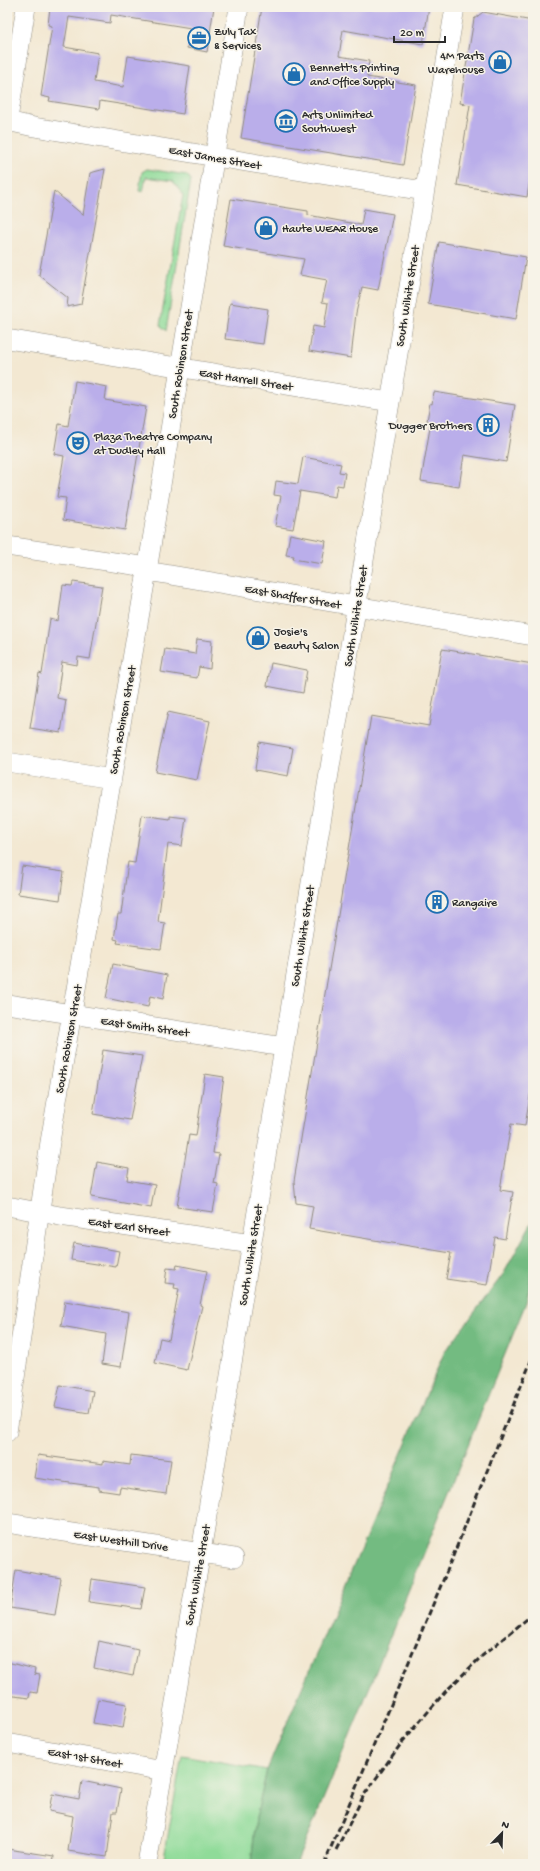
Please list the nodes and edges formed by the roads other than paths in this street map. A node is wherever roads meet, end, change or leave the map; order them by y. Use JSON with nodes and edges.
{"nodes":[{"id":1,"x":26,"y":7,"type":"edge"},
{"id":2,"x":239,"y":7,"type":"edge"},
{"id":3,"x":455,"y":7,"type":"edge"},
{"id":4,"x":7,"y":121,"type":"edge"},
{"id":5,"x":7,"y":125,"type":"edge"},
{"id":6,"x":214,"y":157,"type":"junction"},
{"id":7,"x":424,"y":191,"type":"junction"},
{"id":8,"x":7,"y":339,"type":"edge"},
{"id":9,"x":178,"y":368,"type":"junction"},
{"id":10,"x":390,"y":402,"type":"junction"},
{"id":11,"x":7,"y":546,"type":"edge"},
{"id":12,"x":147,"y":569,"type":"junction"},
{"id":13,"x":356,"y":607,"type":"junction"},
{"id":14,"x":533,"y":636,"type":"edge"},
{"id":15,"x":7,"y":762,"type":"edge"},
{"id":16,"x":112,"y":779,"type":"junction"},
{"id":17,"x":7,"y":1004,"type":"edge"},
{"id":18,"x":73,"y":1015,"type":"junction"},
{"id":19,"x":284,"y":1048,"type":"junction"},
{"id":20,"x":7,"y":1206,"type":"edge"},
{"id":21,"x":39,"y":1213,"type":"junction"},
{"id":22,"x":252,"y":1244,"type":"junction"},
{"id":23,"x":7,"y":1432,"type":"edge"},
{"id":24,"x":7,"y":1523,"type":"edge"},
{"id":25,"x":201,"y":1552,"type":"junction"},
{"id":26,"x":234,"y":1558,"type":"dead end"},
{"id":27,"x":7,"y":1743,"type":"edge"},
{"id":28,"x":164,"y":1771,"type":"junction"},
{"id":29,"x":147,"y":1864,"type":"edge"}],
"edges":[{"from":1,"to":4,"type":"street"},
{"from":2,"to":6,"type":"street","name":"South Robinson Street"},
{"from":3,"to":7,"type":"street","name":"South Wilhite Street"},
{"from":4,"to":5,"type":"street"},
{"from":4,"to":6,"type":"street","name":"East James Street"},
{"from":6,"to":7,"type":"street","name":"East James Street"},
{"from":6,"to":9,"type":"street","name":"South Robinson Street"},
{"from":7,"to":10,"type":"street","name":"South Wilhite Street"},
{"from":8,"to":9,"type":"street","name":"East Harrell Street"},
{"from":9,"to":10,"type":"street","name":"East Harrell Street"},
{"from":9,"to":12,"type":"street","name":"South Robinson Street"},
{"from":10,"to":13,"type":"street","name":"South Wilhite Street"},
{"from":11,"to":12,"type":"street","name":"East Shaffer Street"},
{"from":12,"to":13,"type":"street","name":"East Shaffer Street"},
{"from":12,"to":16,"type":"street","name":"South Robinson Street"},
{"from":13,"to":14,"type":"street","name":"East Shaffer Street"},
{"from":13,"to":19,"type":"street","name":"South Wilhite Street"},
{"from":15,"to":16,"type":"street"},
{"from":16,"to":18,"type":"street","name":"South Robinson Street"},
{"from":17,"to":18,"type":"street","name":"East Smith Street"},
{"from":18,"to":19,"type":"street","name":"East Smith Street"},
{"from":18,"to":21,"type":"street","name":"South Robinson Street"},
{"from":19,"to":22,"type":"street","name":"South Wilhite Street"},
{"from":20,"to":21,"type":"street","name":"East Earl Street"},
{"from":21,"to":22,"type":"street","name":"East Earl Street"},
{"from":21,"to":23,"type":"street","name":"South Robinson Street"},
{"from":22,"to":25,"type":"street","name":"South Wilhite Street"},
{"from":24,"to":25,"type":"street","name":"East Westhill Drive"},
{"from":25,"to":26,"type":"street","name":"East Westhill Drive"},
{"from":25,"to":28,"type":"street","name":"South Wilhite Street"},
{"from":27,"to":28,"type":"street","name":"East 1st Street"},
{"from":28,"to":29,"type":"street","name":"South Wilhite Street"}]}
